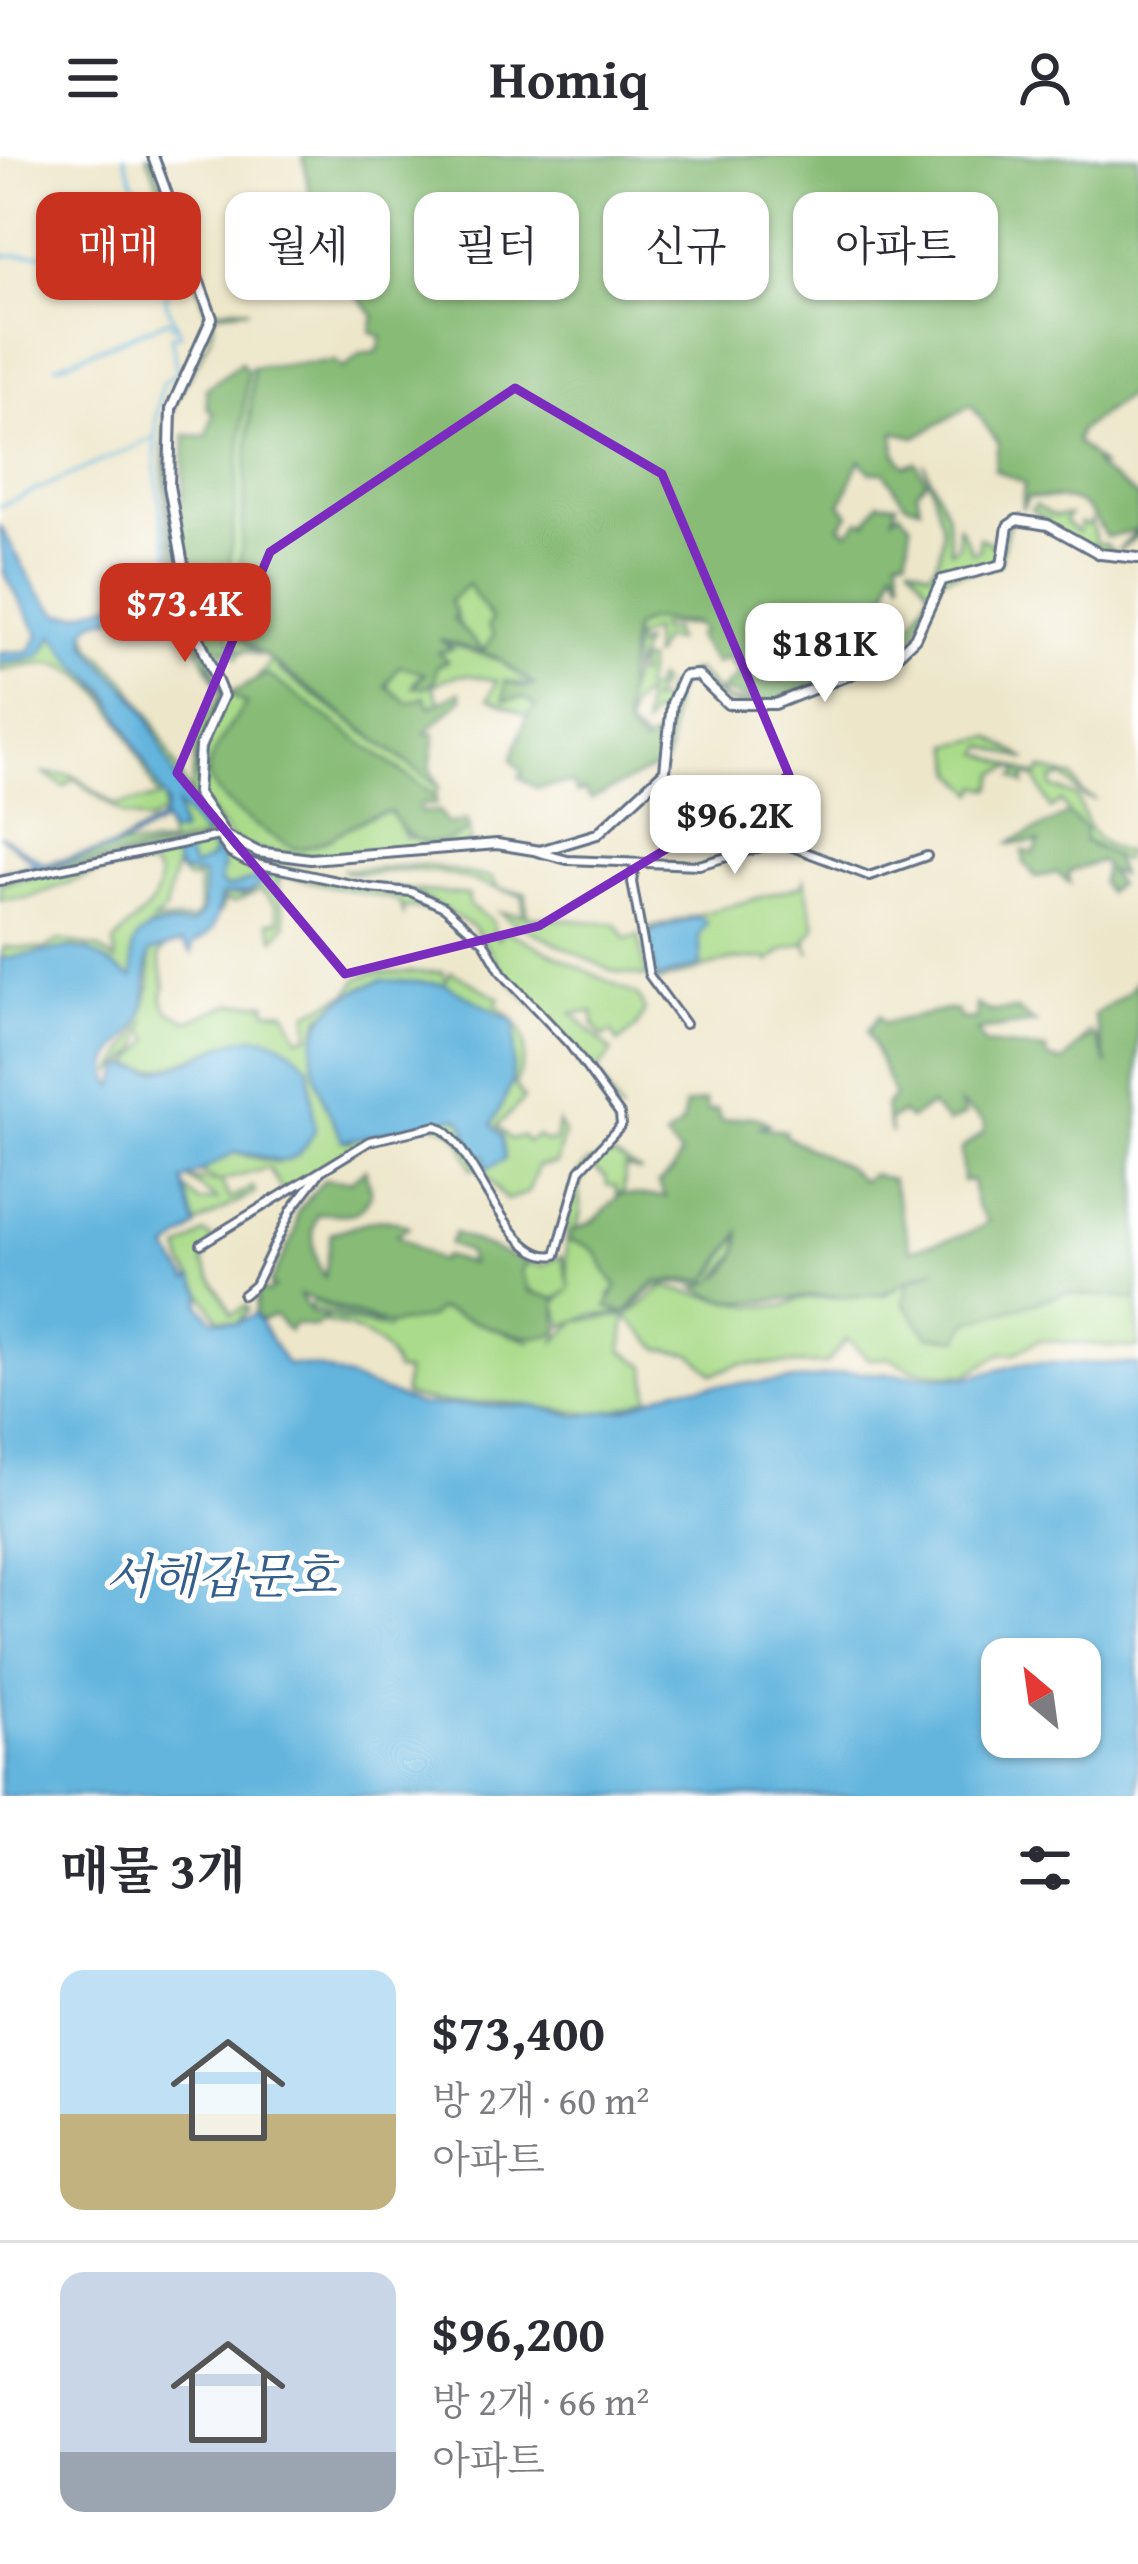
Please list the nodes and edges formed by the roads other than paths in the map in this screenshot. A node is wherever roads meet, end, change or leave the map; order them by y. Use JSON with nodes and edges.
{"nodes":[{"id":1,"x":154,"y":156,"type":"edge"},
{"id":2,"x":1138,"y":558,"type":"edge"},
{"id":3,"x":220,"y":834,"type":"junction"},
{"id":4,"x":533,"y":851,"type":"junction"},
{"id":5,"x":927,"y":856,"type":"dead end"},
{"id":6,"x":635,"y":865,"type":"junction"},
{"id":7,"x":0,"y":881,"type":"edge"},
{"id":8,"x":685,"y":1024,"type":"dead end"},
{"id":9,"x":320,"y":1173,"type":"junction"},
{"id":10,"x":200,"y":1244,"type":"dead end"},
{"id":11,"x":242,"y":1295,"type":"dead end"}],
"edges":[{"from":1,"to":3,"type":"street"},
{"from":2,"to":4,"type":"street"},
{"from":3,"to":4,"type":"street"},
{"from":3,"to":7,"type":"street"},
{"from":3,"to":9,"type":"street"},
{"from":4,"to":6,"type":"street"},
{"from":5,"to":6,"type":"street"},
{"from":6,"to":8,"type":"street"},
{"from":9,"to":10,"type":"street"},
{"from":9,"to":11,"type":"street"}]}
